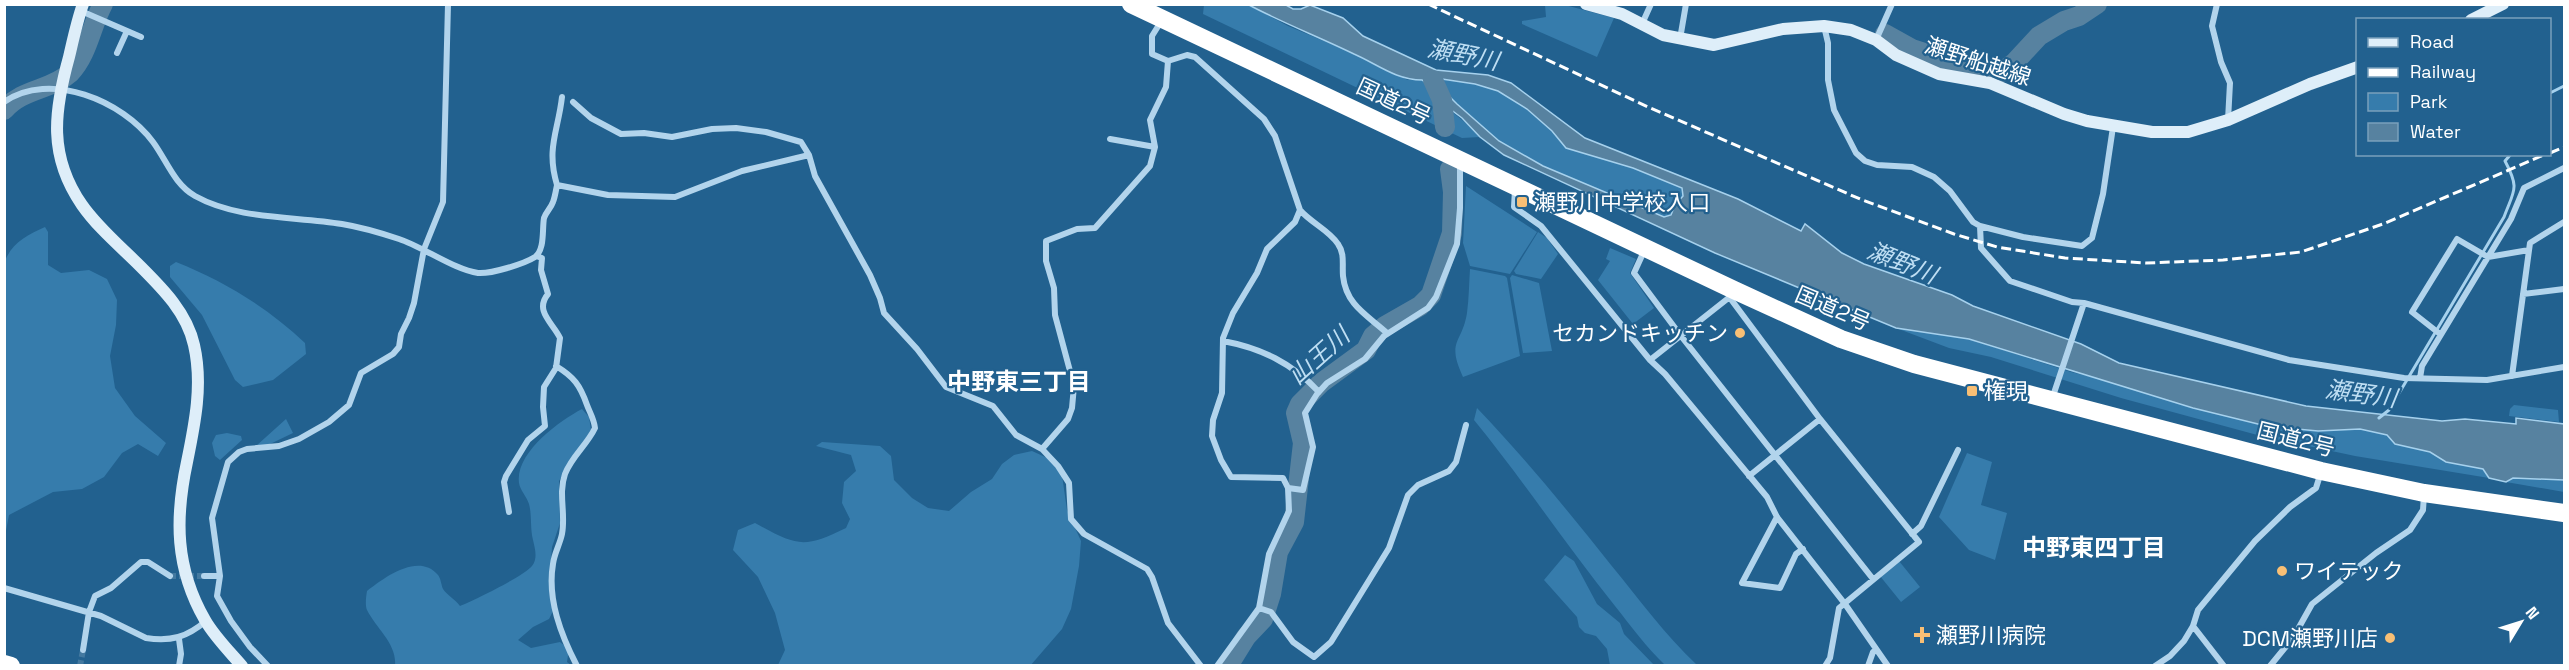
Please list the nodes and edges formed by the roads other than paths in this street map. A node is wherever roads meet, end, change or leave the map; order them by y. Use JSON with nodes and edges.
{"nodes":[{"id":1,"x":448,"y":4,"type":"edge"},
{"id":2,"x":1131,"y":4,"type":"edge"},
{"id":3,"x":1586,"y":4,"type":"edge"},
{"id":4,"x":1650,"y":4,"type":"edge"},
{"id":5,"x":1686,"y":4,"type":"edge"},
{"id":6,"x":1892,"y":4,"type":"edge"},
{"id":7,"x":2217,"y":4,"type":"edge"},
{"id":8,"x":2503,"y":4,"type":"edge"},
{"id":9,"x":82,"y":8,"type":"edge"},
{"id":10,"x":2475,"y":18,"type":"edge"},
{"id":11,"x":1162,"y":19,"type":"junction"},
{"id":12,"x":1642,"y":24,"type":"junction"},
{"id":13,"x":1824,"y":26,"type":"junction"},
{"id":14,"x":126,"y":31,"type":"junction"},
{"id":15,"x":141,"y":37,"type":"dead end"},
{"id":16,"x":1680,"y":39,"type":"junction"},
{"id":17,"x":1876,"y":40,"type":"junction"},
{"id":18,"x":117,"y":53,"type":"dead end"},
{"id":19,"x":1168,"y":62,"type":"junction"},
{"id":20,"x":2356,"y":68,"type":"edge"},
{"id":21,"x":60,"y":89,"type":"junction"},
{"id":22,"x":562,"y":97,"type":"dead end"},
{"id":23,"x":4,"y":102,"type":"edge"},
{"id":24,"x":573,"y":102,"type":"dead end"},
{"id":25,"x":2228,"y":120,"type":"junction"},
{"id":26,"x":2113,"y":127,"type":"junction"},
{"id":27,"x":1110,"y":139,"type":"dead end"},
{"id":28,"x":1155,"y":147,"type":"junction"},
{"id":29,"x":809,"y":155,"type":"junction"},
{"id":30,"x":1461,"y":159,"type":"junction"},
{"id":31,"x":2565,"y":168,"type":"edge"},
{"id":32,"x":557,"y":185,"type":"junction"},
{"id":33,"x":1516,"y":186,"type":"junction"},
{"id":34,"x":1300,"y":210,"type":"junction"},
{"id":35,"x":2565,"y":222,"type":"edge"},
{"id":36,"x":1980,"y":226,"type":"junction"},
{"id":37,"x":424,"y":249,"type":"junction"},
{"id":38,"x":1645,"y":249,"type":"junction"},
{"id":39,"x":2529,"y":250,"type":"junction"},
{"id":40,"x":536,"y":256,"type":"junction"},
{"id":41,"x":2488,"y":257,"type":"junction"},
{"id":42,"x":2565,"y":289,"type":"edge"},
{"id":43,"x":1732,"y":294,"type":"junction"},
{"id":44,"x":2523,"y":294,"type":"junction"},
{"id":45,"x":2084,"y":303,"type":"junction"},
{"id":46,"x":1387,"y":333,"type":"junction"},
{"id":47,"x":2440,"y":334,"type":"junction"},
{"id":48,"x":1681,"y":336,"type":"junction"},
{"id":49,"x":1223,"y":341,"type":"junction"},
{"id":50,"x":1650,"y":360,"type":"junction"},
{"id":51,"x":556,"y":366,"type":"junction"},
{"id":52,"x":2565,"y":367,"type":"edge"},
{"id":53,"x":2512,"y":376,"type":"junction"},
{"id":54,"x":2418,"y":378,"type":"junction"},
{"id":55,"x":1318,"y":391,"type":"junction"},
{"id":56,"x":2051,"y":400,"type":"junction"},
{"id":57,"x":1820,"y":419,"type":"junction"},
{"id":58,"x":1466,"y":424,"type":"dead end"},
{"id":59,"x":1042,"y":449,"type":"junction"},
{"id":60,"x":1958,"y":450,"type":"dead end"},
{"id":61,"x":1776,"y":454,"type":"junction"},
{"id":62,"x":2321,"y":471,"type":"junction"},
{"id":63,"x":1749,"y":476,"type":"junction"},
{"id":64,"x":1288,"y":489,"type":"junction"},
{"id":65,"x":2424,"y":493,"type":"junction"},
{"id":66,"x":509,"y":512,"type":"dead end"},
{"id":67,"x":2565,"y":513,"type":"edge"},
{"id":68,"x":1777,"y":518,"type":"junction"},
{"id":69,"x":1912,"y":534,"type":"junction"},
{"id":70,"x":1803,"y":549,"type":"junction"},
{"id":71,"x":170,"y":576,"type":"tunnel mouth"},
{"id":72,"x":204,"y":576,"type":"tunnel mouth"},
{"id":73,"x":219,"y":576,"type":"junction"},
{"id":74,"x":1873,"y":579,"type":"junction"},
{"id":75,"x":4,"y":588,"type":"edge"},
{"id":76,"x":1845,"y":604,"type":"junction"},
{"id":77,"x":1260,"y":608,"type":"junction"},
{"id":78,"x":88,"y":612,"type":"junction"},
{"id":79,"x":206,"y":621,"type":"junction"},
{"id":80,"x":2193,"y":626,"type":"junction"},
{"id":81,"x":179,"y":639,"type":"junction"},
{"id":82,"x":83,"y":650,"type":"tunnel mouth"},
{"id":83,"x":1876,"y":650,"type":"junction"},
{"id":84,"x":4,"y":663,"type":"edge"},
{"id":85,"x":11,"y":666,"type":"edge"},
{"id":86,"x":179,"y":666,"type":"edge"},
{"id":87,"x":242,"y":666,"type":"edge"},
{"id":88,"x":268,"y":666,"type":"edge"},
{"id":89,"x":577,"y":666,"type":"edge"},
{"id":90,"x":1201,"y":666,"type":"edge"},
{"id":91,"x":1217,"y":666,"type":"edge"},
{"id":92,"x":1825,"y":666,"type":"edge"},
{"id":93,"x":1868,"y":666,"type":"edge"},
{"id":94,"x":1888,"y":666,"type":"edge"},
{"id":95,"x":2155,"y":666,"type":"edge"},
{"id":96,"x":2224,"y":666,"type":"edge"},
{"id":97,"x":2270,"y":666,"type":"edge"}],
"edges":[{"from":1,"to":37,"type":"street"},
{"from":2,"to":11,"type":"highway","name":"国道2号"},
{"from":3,"to":12,"type":"main road","name":"瀬野船越線"},
{"from":4,"to":12,"type":"street"},
{"from":5,"to":16,"type":"street"},
{"from":6,"to":17,"type":"street"},
{"from":7,"to":25,"type":"street"},
{"from":8,"to":10,"type":"main road"},
{"from":9,"to":14,"type":"street"},
{"from":9,"to":21,"type":"main road"},
{"from":11,"to":19,"type":"street"},
{"from":11,"to":30,"type":"highway","name":"国道2号"},
{"from":12,"to":16,"type":"main road","name":"瀬野船越線"},
{"from":13,"to":16,"type":"main road","name":"瀬野船越線"},
{"from":13,"to":17,"type":"main road","name":"瀬野船越線"},
{"from":13,"to":36,"type":"street"},
{"from":14,"to":15,"type":"street"},
{"from":14,"to":18,"type":"street"},
{"from":17,"to":26,"type":"main road","name":"瀬野船越線"},
{"from":19,"to":28,"type":"street"},
{"from":19,"to":34,"type":"street"},
{"from":20,"to":25,"type":"main road","name":"瀬野船越線"},
{"from":21,"to":23,"type":"street"},
{"from":21,"to":37,"type":"street"},
{"from":21,"to":79,"type":"main road"},
{"from":22,"to":32,"type":"street"},
{"from":24,"to":29,"type":"street"},
{"from":25,"to":26,"type":"main road","name":"瀬野船越線"},
{"from":26,"to":36,"type":"street"},
{"from":27,"to":28,"type":"street"},
{"from":28,"to":59,"type":"street"},
{"from":29,"to":32,"type":"street"},
{"from":29,"to":59,"type":"street"},
{"from":30,"to":33,"type":"highway","name":"国道2号"},
{"from":30,"to":46,"type":"street"},
{"from":31,"to":41,"type":"street"},
{"from":32,"to":40,"type":"street"},
{"from":33,"to":38,"type":"highway","name":"国道2号"},
{"from":33,"to":50,"type":"street"},
{"from":34,"to":46,"type":"street"},
{"from":34,"to":49,"type":"street"},
{"from":35,"to":39,"type":"street"},
{"from":36,"to":45,"type":"street"},
{"from":37,"to":40,"type":"street"},
{"from":37,"to":73,"type":"street"},
{"from":38,"to":43,"type":"highway","name":"国道2号"},
{"from":38,"to":48,"type":"street"},
{"from":39,"to":41,"type":"street"},
{"from":39,"to":44,"type":"street"},
{"from":40,"to":51,"type":"street"},
{"from":41,"to":47,"type":"street"},
{"from":41,"to":47,"type":"street"},
{"from":42,"to":44,"type":"street"},
{"from":43,"to":48,"type":"street"},
{"from":43,"to":56,"type":"highway","name":"国道2号"},
{"from":43,"to":57,"type":"street"},
{"from":44,"to":53,"type":"street"},
{"from":45,"to":54,"type":"street"},
{"from":45,"to":56,"type":"street"},
{"from":46,"to":55,"type":"street"},
{"from":47,"to":54,"type":"street"},
{"from":48,"to":50,"type":"street"},
{"from":48,"to":61,"type":"street"},
{"from":49,"to":55,"type":"street"},
{"from":49,"to":64,"type":"street"},
{"from":50,"to":63,"type":"street"},
{"from":51,"to":66,"type":"street"},
{"from":51,"to":89,"type":"street"},
{"from":52,"to":53,"type":"street"},
{"from":53,"to":54,"type":"street"},
{"from":55,"to":64,"type":"street"},
{"from":56,"to":62,"type":"highway","name":"国道2号"},
{"from":57,"to":61,"type":"street"},
{"from":57,"to":69,"type":"street"},
{"from":58,"to":77,"type":"street"},
{"from":59,"to":90,"type":"street"},
{"from":60,"to":69,"type":"street"},
{"from":61,"to":63,"type":"street"},
{"from":61,"to":74,"type":"street"},
{"from":62,"to":65,"type":"highway","name":"国道2号"},
{"from":62,"to":80,"type":"street"},
{"from":63,"to":68,"type":"street"},
{"from":64,"to":77,"type":"street"},
{"from":65,"to":67,"type":"highway","name":"国道2号"},
{"from":65,"to":97,"type":"street"},
{"from":68,"to":70,"type":"street"},
{"from":68,"to":70,"type":"street"},
{"from":69,"to":74,"type":"street"},
{"from":70,"to":76,"type":"street"},
{"from":71,"to":78,"type":"street"},
{"from":72,"to":73,"type":"street"},
{"from":73,"to":88,"type":"street"},
{"from":74,"to":76,"type":"street"},
{"from":75,"to":78,"type":"street"},
{"from":76,"to":83,"type":"street"},
{"from":76,"to":92,"type":"street"},
{"from":77,"to":91,"type":"street"},
{"from":78,"to":81,"type":"street"},
{"from":78,"to":82,"type":"street"},
{"from":79,"to":81,"type":"street"},
{"from":79,"to":87,"type":"main road"},
{"from":80,"to":95,"type":"street"},
{"from":80,"to":96,"type":"street"},
{"from":81,"to":86,"type":"street"},
{"from":83,"to":93,"type":"street"},
{"from":83,"to":94,"type":"street"},
{"from":84,"to":85,"type":"highway"}]}
